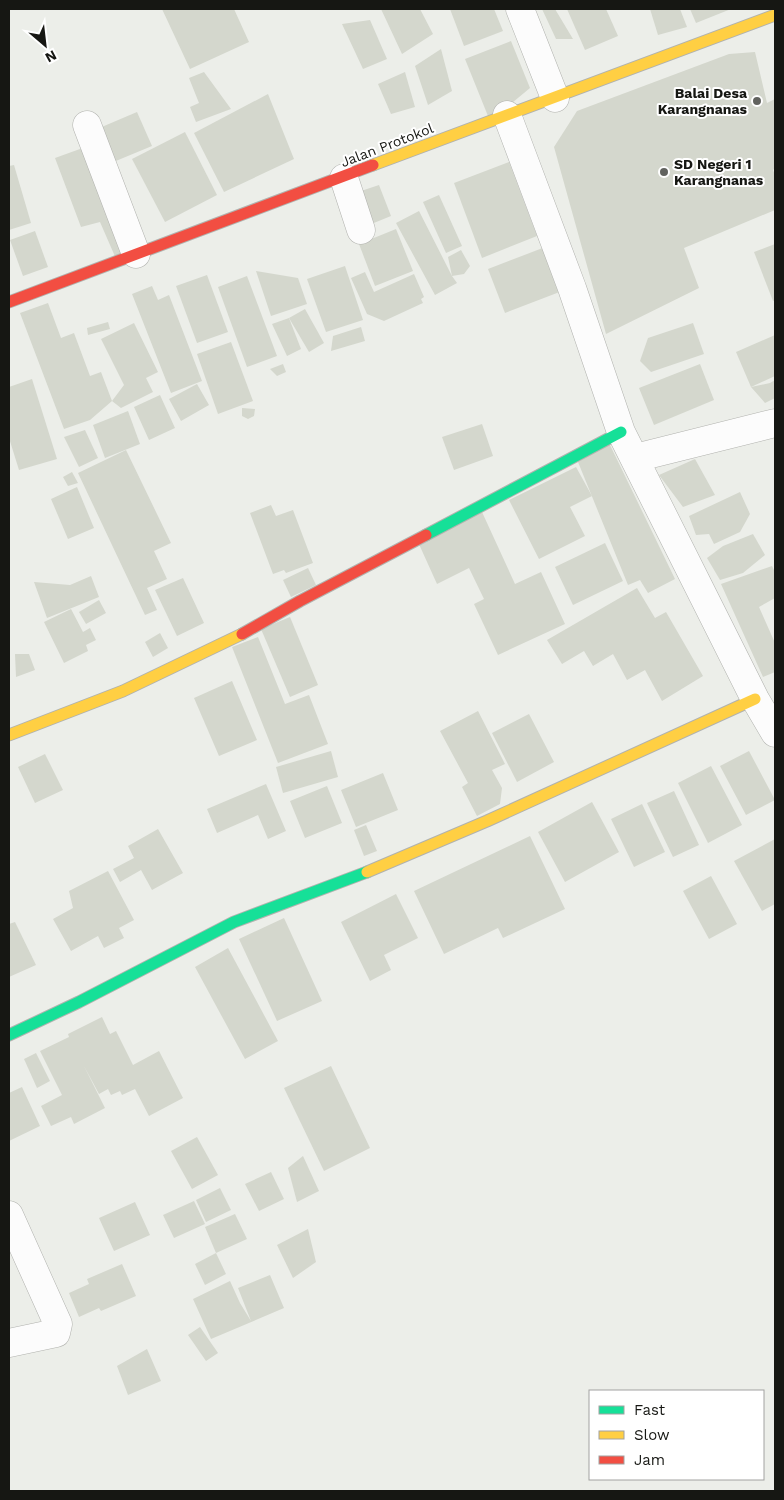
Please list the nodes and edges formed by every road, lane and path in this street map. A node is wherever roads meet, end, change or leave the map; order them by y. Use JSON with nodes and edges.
{"nodes":[{"id":1,"x":520,"y":9,"type":"edge"},
{"id":2,"x":775,"y":14,"type":"edge"},
{"id":3,"x":555,"y":98,"type":"junction"},
{"id":4,"x":506,"y":115,"type":"junction"},
{"id":5,"x":87,"y":125,"type":"dead end"},
{"id":6,"x":344,"y":178,"type":"junction"},
{"id":7,"x":361,"y":230,"type":"dead end"},
{"id":8,"x":136,"y":254,"type":"junction"},
{"id":9,"x":9,"y":302,"type":"edge"},
{"id":10,"x":775,"y":422,"type":"edge"},
{"id":11,"x":621,"y":432,"type":"junction"},
{"id":12,"x":636,"y":458,"type":"junction"},
{"id":13,"x":755,"y":698,"type":"junction"},
{"id":14,"x":775,"y":733,"type":"edge"},
{"id":15,"x":9,"y":735,"type":"edge"},
{"id":16,"x":9,"y":1035,"type":"edge"},
{"id":17,"x":9,"y":1215,"type":"edge"},
{"id":18,"x":9,"y":1343,"type":"edge"}],
"edges":[{"from":1,"to":3,"type":"street"},
{"from":2,"to":3,"type":"street","name":"Jalan Protokol"},
{"from":3,"to":4,"type":"street","name":"Jalan Protokol"},
{"from":4,"to":6,"type":"street","name":"Jalan Protokol"},
{"from":4,"to":11,"type":"street"},
{"from":5,"to":8,"type":"street"},
{"from":6,"to":7,"type":"street"},
{"from":6,"to":8,"type":"street","name":"Jalan Protokol"},
{"from":8,"to":9,"type":"street","name":"Jalan Protokol"},
{"from":10,"to":12,"type":"street"},
{"from":11,"to":12,"type":"street"},
{"from":11,"to":15,"type":"street"},
{"from":12,"to":13,"type":"street"},
{"from":13,"to":14,"type":"street"},
{"from":13,"to":16,"type":"street"},
{"from":17,"to":18,"type":"street"}]}
